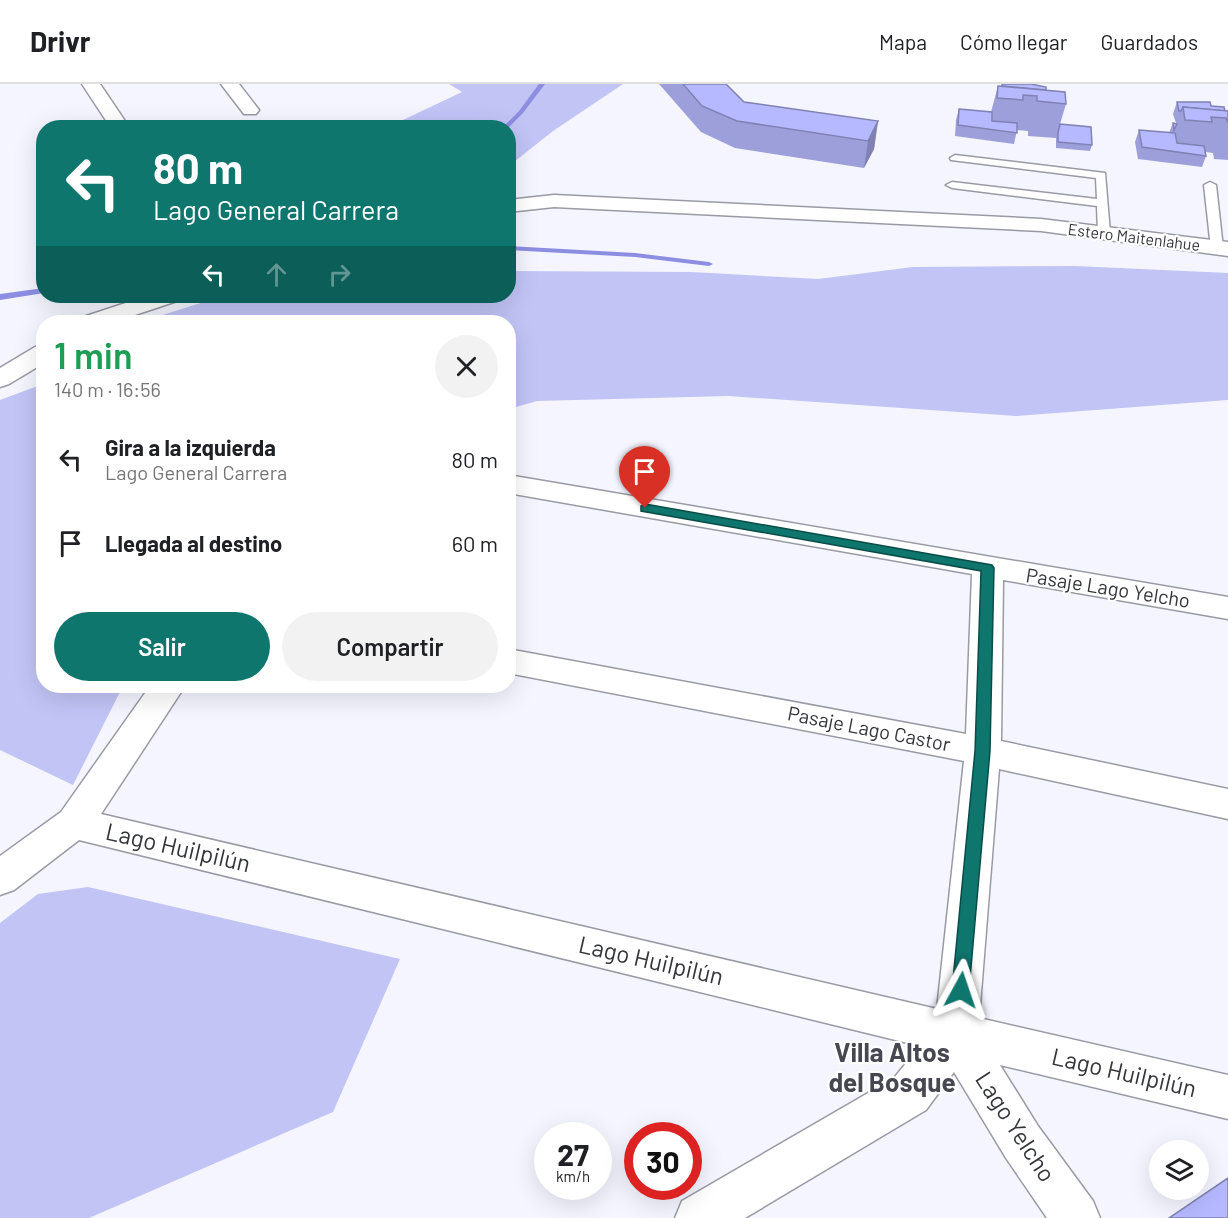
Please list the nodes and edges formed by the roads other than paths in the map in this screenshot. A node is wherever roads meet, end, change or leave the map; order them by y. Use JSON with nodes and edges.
{"nodes":[{"id":1,"x":91,"y":84,"type":"edge"},
{"id":2,"x":230,"y":84,"type":"edge"},
{"id":3,"x":250,"y":110,"type":"dead end"},
{"id":4,"x":115,"y":120,"type":"edge"},
{"id":5,"x":955,"y":158,"type":"dead end"},
{"id":6,"x":1210,"y":184,"type":"dead end"},
{"id":7,"x":952,"y":185,"type":"dead end"},
{"id":8,"x":1102,"y":203,"type":"junction"},
{"id":9,"x":516,"y":205,"type":"edge"},
{"id":10,"x":1104,"y":233,"type":"junction"},
{"id":11,"x":1223,"y":248,"type":"edge"},
{"id":12,"x":148,"y":303,"type":"edge"},
{"id":13,"x":113,"y":315,"type":"edge"},
{"id":14,"x":36,"y":357,"type":"edge"},
{"id":15,"x":0,"y":379,"type":"edge"},
{"id":16,"x":516,"y":485,"type":"edge"},
{"id":17,"x":988,"y":568,"type":"junction"},
{"id":18,"x":1228,"y":608,"type":"edge"},
{"id":19,"x":516,"y":663,"type":"edge"},
{"id":20,"x":163,"y":693,"type":"edge"},
{"id":21,"x":983,"y":751,"type":"junction"},
{"id":22,"x":1228,"y":804,"type":"edge"},
{"id":23,"x":74,"y":823,"type":"junction"},
{"id":24,"x":0,"y":878,"type":"edge"},
{"id":25,"x":956,"y":1034,"type":"junction"},
{"id":26,"x":1228,"y":1097,"type":"edge"},
{"id":27,"x":699,"y":1218,"type":"edge"},
{"id":28,"x":1076,"y":1218,"type":"edge"}],
"edges":[{"from":1,"to":4,"type":"street"},
{"from":2,"to":3,"type":"street"},
{"from":5,"to":8,"type":"lane"},
{"from":6,"to":11,"type":"lane"},
{"from":7,"to":8,"type":"lane"},
{"from":8,"to":10,"type":"lane"},
{"from":9,"to":10,"type":"street","name":"Estero Maitenlahue"},
{"from":10,"to":11,"type":"street","name":"Estero Maitenlahue"},
{"from":12,"to":13,"type":"street"},
{"from":14,"to":15,"type":"street"},
{"from":16,"to":17,"type":"street","name":"Pasaje Lago Yelcho"},
{"from":17,"to":18,"type":"street","name":"Pasaje Lago Yelcho"},
{"from":17,"to":21,"type":"street"},
{"from":19,"to":21,"type":"street","name":"Pasaje Lago Castor"},
{"from":20,"to":23,"type":"street"},
{"from":21,"to":22,"type":"street","name":"Pasaje Lago Castor"},
{"from":21,"to":25,"type":"street"},
{"from":23,"to":24,"type":"street"},
{"from":23,"to":25,"type":"street","name":"Lago Huilpilún"},
{"from":25,"to":26,"type":"street","name":"Lago Huilpilún"},
{"from":25,"to":27,"type":"street"},
{"from":25,"to":28,"type":"street","name":"Lago Yelcho"}]}
